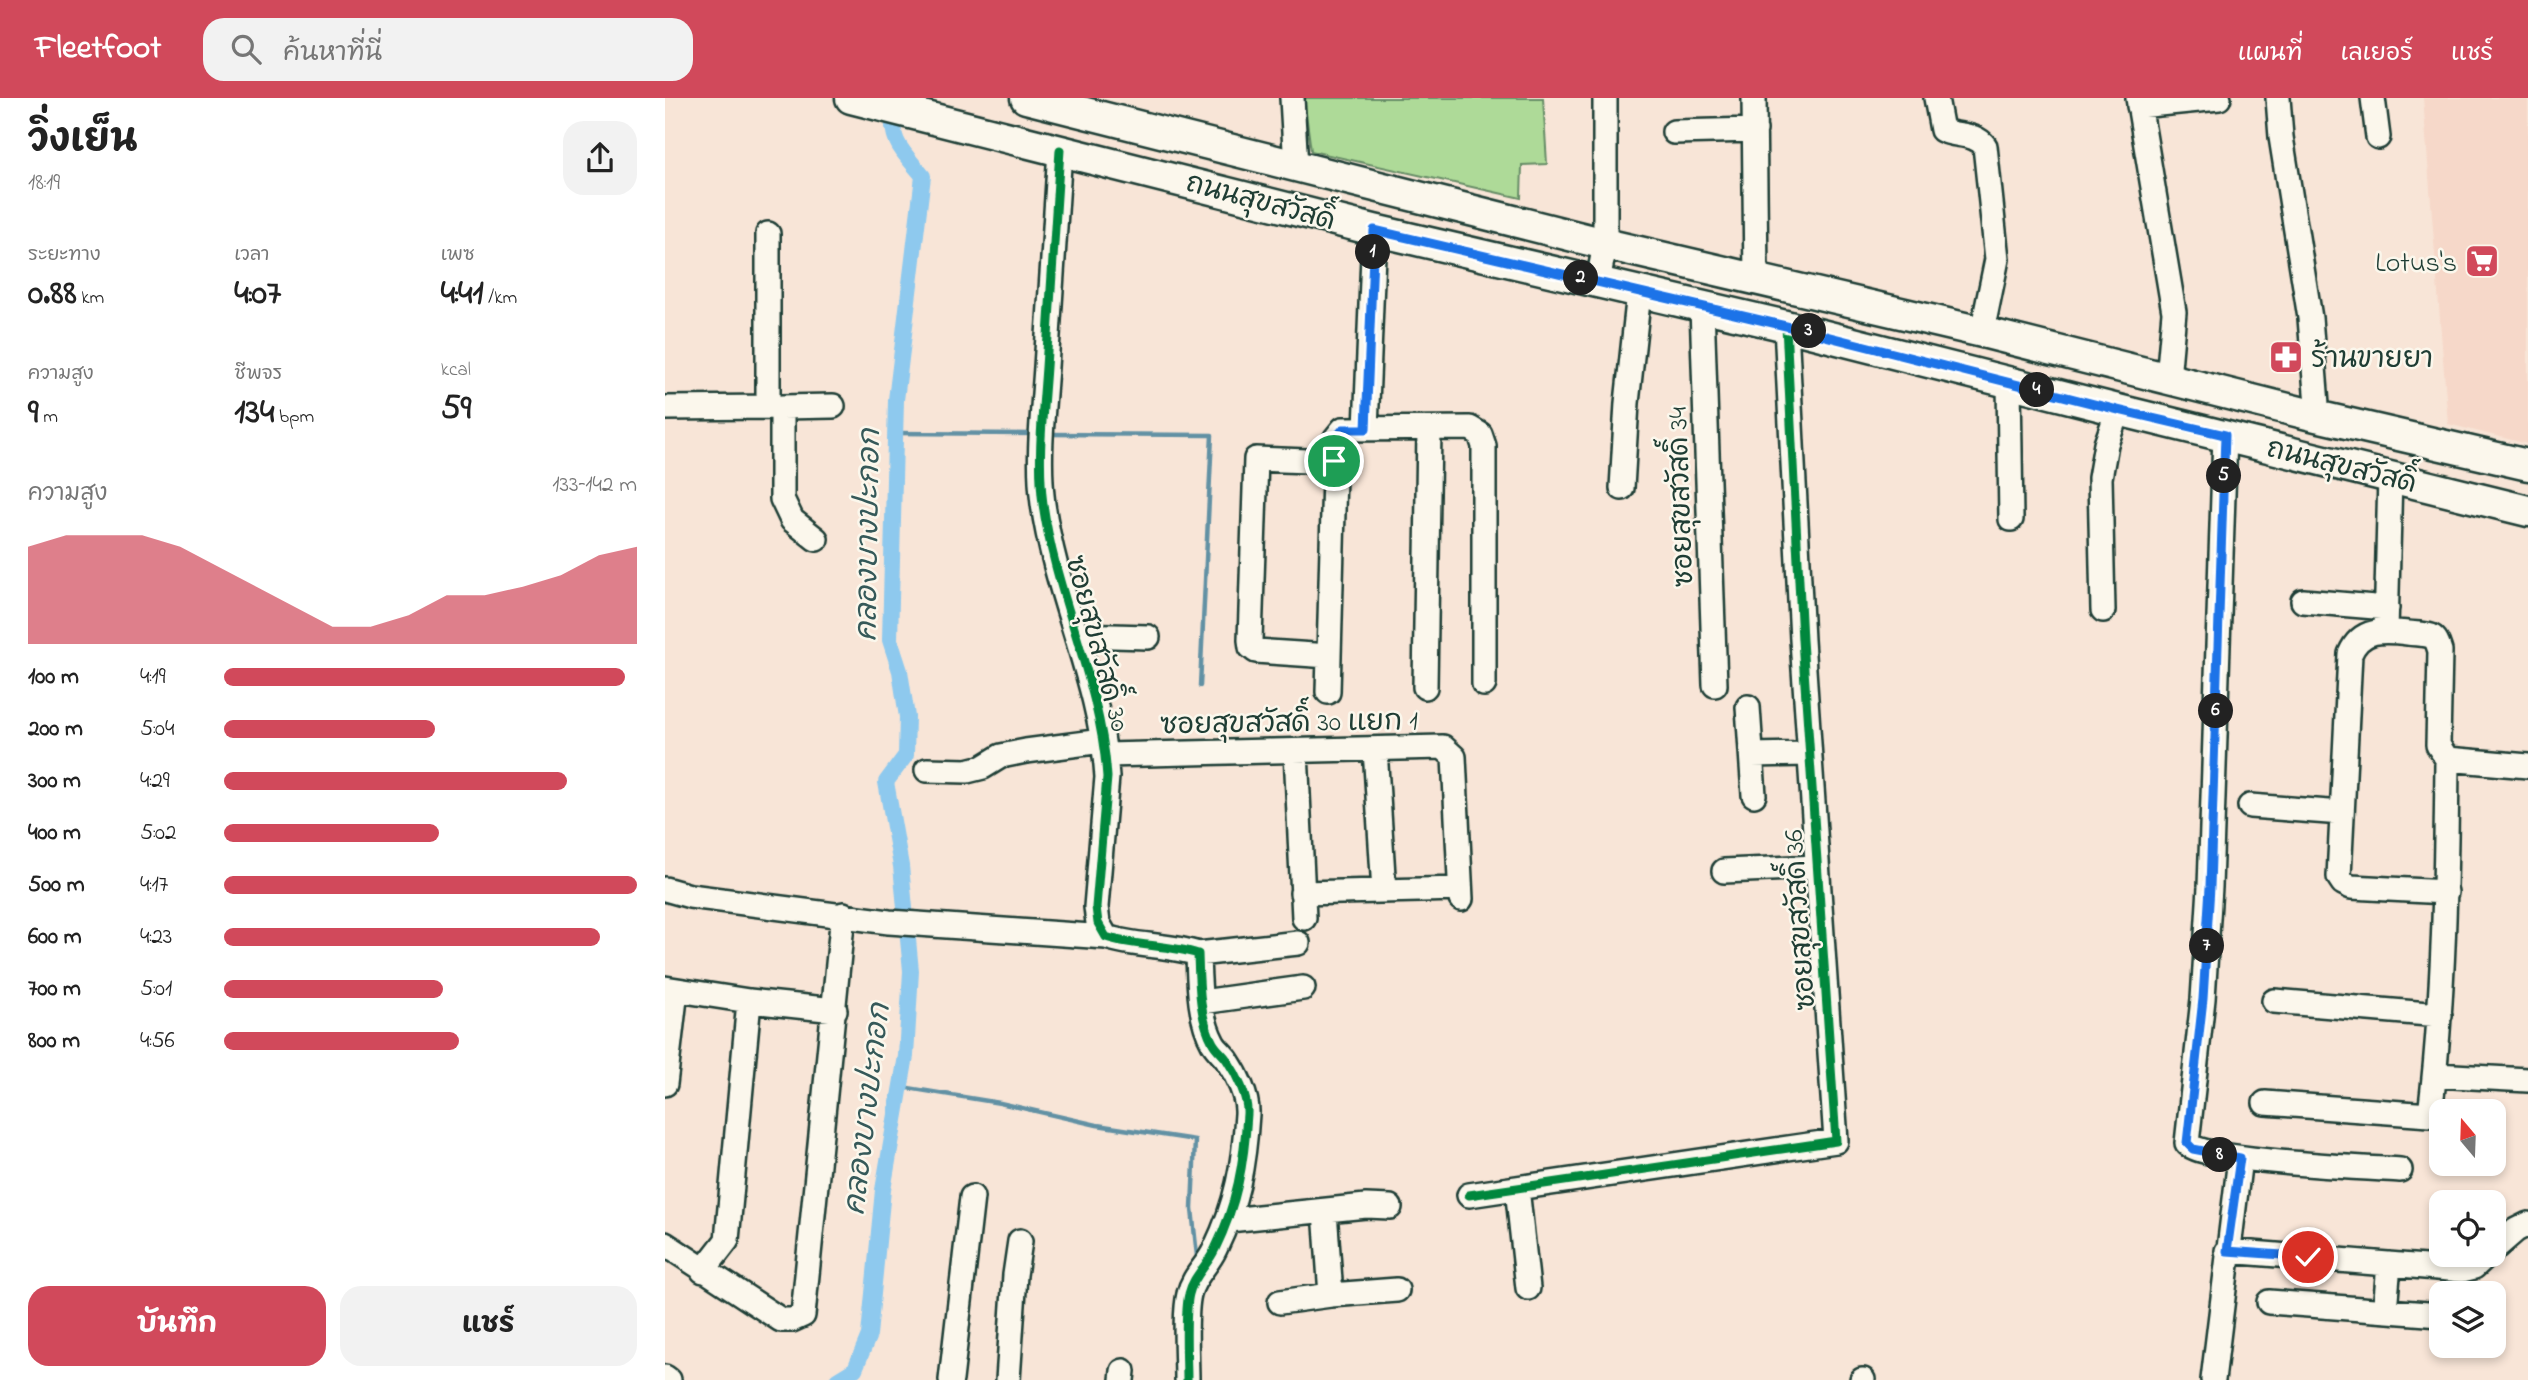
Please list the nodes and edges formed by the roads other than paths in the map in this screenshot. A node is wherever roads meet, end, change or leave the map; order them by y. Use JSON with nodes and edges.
{"nodes":[{"id":1,"x":851,"y":98,"type":"edge"},
{"id":2,"x":1027,"y":98,"type":"edge"},
{"id":3,"x":1292,"y":98,"type":"edge"},
{"id":4,"x":1605,"y":98,"type":"edge"},
{"id":5,"x":1754,"y":98,"type":"edge"},
{"id":6,"x":1936,"y":98,"type":"edge"},
{"id":7,"x":2219,"y":98,"type":"edge"},
{"id":8,"x":2278,"y":98,"type":"edge"},
{"id":9,"x":2372,"y":98,"type":"edge"},
{"id":10,"x":2139,"y":102,"type":"edge"},
{"id":11,"x":1755,"y":130,"type":"junction"},
{"id":12,"x":1674,"y":132,"type":"dead end"},
{"id":13,"x":2378,"y":138,"type":"dead end"},
{"id":14,"x":1060,"y":150,"type":"junction"},
{"id":15,"x":1296,"y":167,"type":"junction"},
{"id":16,"x":1374,"y":230,"type":"junction"},
{"id":17,"x":768,"y":234,"type":"dead end"},
{"id":18,"x":1605,"y":244,"type":"junction"},
{"id":19,"x":1756,"y":280,"type":"junction"},
{"id":20,"x":1598,"y":282,"type":"junction"},
{"id":21,"x":1639,"y":292,"type":"junction"},
{"id":22,"x":1702,"y":307,"type":"junction"},
{"id":23,"x":1786,"y":326,"type":"junction"},
{"id":24,"x":1982,"y":332,"type":"junction"},
{"id":25,"x":2168,"y":379,"type":"junction"},
{"id":26,"x":2009,"y":383,"type":"junction"},
{"id":27,"x":833,"y":406,"type":"dead end"},
{"id":28,"x":775,"y":407,"type":"junction"},
{"id":29,"x":665,"y":408,"type":"edge"},
{"id":30,"x":2118,"y":410,"type":"junction"},
{"id":31,"x":2318,"y":417,"type":"junction"},
{"id":32,"x":1366,"y":429,"type":"junction"},
{"id":33,"x":1429,"y":430,"type":"junction"},
{"id":34,"x":2225,"y":435,"type":"junction"},
{"id":35,"x":1334,"y":461,"type":"junction"},
{"id":36,"x":2528,"y":465,"type":"edge"},
{"id":37,"x":2390,"y":476,"type":"junction"},
{"id":38,"x":1622,"y":488,"type":"dead end"},
{"id":39,"x":2528,"y":511,"type":"edge"},
{"id":40,"x":2011,"y":519,"type":"dead end"},
{"id":41,"x":816,"y":539,"type":"dead end"},
{"id":42,"x":2303,"y":601,"type":"dead end"},
{"id":43,"x":2103,"y":610,"type":"dead end"},
{"id":44,"x":2387,"y":619,"type":"junction"},
{"id":45,"x":1077,"y":635,"type":"junction"},
{"id":46,"x":1148,"y":637,"type":"dead end"},
{"id":47,"x":1329,"y":656,"type":"junction"},
{"id":48,"x":1485,"y":684,"type":"dead end"},
{"id":49,"x":1715,"y":685,"type":"dead end"},
{"id":50,"x":1425,"y":687,"type":"dead end"},
{"id":51,"x":1328,"y":692,"type":"dead end"},
{"id":52,"x":1748,"y":706,"type":"dead end"},
{"id":53,"x":1104,"y":748,"type":"junction"},
{"id":54,"x":1375,"y":749,"type":"junction"},
{"id":55,"x":1296,"y":752,"type":"junction"},
{"id":56,"x":1809,"y":754,"type":"junction"},
{"id":57,"x":1752,"y":755,"type":"junction"},
{"id":58,"x":2447,"y":759,"type":"junction"},
{"id":59,"x":2528,"y":766,"type":"edge"},
{"id":60,"x":927,"y":771,"type":"dead end"},
{"id":61,"x":1754,"y":795,"type":"dead end"},
{"id":62,"x":2250,"y":806,"type":"dead end"},
{"id":63,"x":2342,"y":813,"type":"junction"},
{"id":64,"x":1817,"y":867,"type":"junction"},
{"id":65,"x":1724,"y":871,"type":"dead end"},
{"id":66,"x":665,"y":889,"type":"edge"},
{"id":67,"x":1384,"y":891,"type":"junction"},
{"id":68,"x":2446,"y":892,"type":"junction"},
{"id":69,"x":1302,"y":893,"type":"junction"},
{"id":70,"x":843,"y":914,"type":"junction"},
{"id":71,"x":1304,"y":918,"type":"dead end"},
{"id":72,"x":1106,"y":937,"type":"junction"},
{"id":73,"x":1298,"y":943,"type":"dead end"},
{"id":74,"x":1198,"y":954,"type":"junction"},
{"id":75,"x":1303,"y":988,"type":"dead end"},
{"id":76,"x":670,"y":989,"type":"edge"},
{"id":77,"x":749,"y":1001,"type":"junction"},
{"id":78,"x":2274,"y":1001,"type":"dead end"},
{"id":79,"x":1202,"y":1003,"type":"junction"},
{"id":80,"x":835,"y":1010,"type":"junction"},
{"id":81,"x":2440,"y":1015,"type":"junction"},
{"id":82,"x":2435,"y":1075,"type":"junction"},
{"id":83,"x":2528,"y":1080,"type":"edge"},
{"id":84,"x":665,"y":1084,"type":"edge"},
{"id":85,"x":2265,"y":1103,"type":"dead end"},
{"id":86,"x":2240,"y":1158,"type":"junction"},
{"id":87,"x":2399,"y":1170,"type":"dead end"},
{"id":88,"x":1517,"y":1188,"type":"junction"},
{"id":89,"x":1469,"y":1195,"type":"dead end"},
{"id":90,"x":972,"y":1198,"type":"dead end"},
{"id":91,"x":1390,"y":1207,"type":"dead end"},
{"id":92,"x":1325,"y":1211,"type":"junction"},
{"id":93,"x":1229,"y":1220,"type":"junction"},
{"id":94,"x":2528,"y":1224,"type":"edge"},
{"id":95,"x":2506,"y":1239,"type":"edge"},
{"id":96,"x":1020,"y":1241,"type":"dead end"},
{"id":97,"x":665,"y":1244,"type":"edge"},
{"id":98,"x":2227,"y":1251,"type":"junction"},
{"id":99,"x":2389,"y":1264,"type":"junction"},
{"id":100,"x":2471,"y":1267,"type":"edge"},
{"id":101,"x":703,"y":1271,"type":"junction"},
{"id":102,"x":1528,"y":1289,"type":"dead end"},
{"id":103,"x":1397,"y":1290,"type":"dead end"},
{"id":104,"x":1331,"y":1295,"type":"junction"},
{"id":105,"x":1280,"y":1301,"type":"dead end"},
{"id":106,"x":2269,"y":1301,"type":"dead end"},
{"id":107,"x":2385,"y":1310,"type":"junction"},
{"id":108,"x":2429,"y":1314,"type":"edge"},
{"id":109,"x":951,"y":1380,"type":"edge"},
{"id":110,"x":1008,"y":1380,"type":"edge"},
{"id":111,"x":1187,"y":1380,"type":"edge"},
{"id":112,"x":2213,"y":1380,"type":"edge"}],
"edges":[{"from":1,"to":14,"type":"main road","name":"ถนนสุขสวัสดิ์"},
{"from":2,"to":15,"type":"main road","name":"ถนนสุขสวัสดิ์"},
{"from":3,"to":15,"type":"street"},
{"from":4,"to":18,"type":"street"},
{"from":5,"to":11,"type":"street"},
{"from":6,"to":24,"type":"street"},
{"from":7,"to":10,"type":"street"},
{"from":8,"to":31,"type":"street"},
{"from":9,"to":13,"type":"street"},
{"from":10,"to":25,"type":"street"},
{"from":11,"to":12,"type":"street"},
{"from":11,"to":19,"type":"street"},
{"from":14,"to":16,"type":"main road","name":"ถนนสุขสวัสดิ์"},
{"from":14,"to":45,"type":"street","name":"ซอยสุขสวัสดิ์ 30"},
{"from":15,"to":18,"type":"main road","name":"ถนนสุขสวัสดิ์"},
{"from":16,"to":20,"type":"main road","name":"ถนนสุขสวัสดิ์"},
{"from":16,"to":32,"type":"street"},
{"from":17,"to":28,"type":"street"},
{"from":18,"to":19,"type":"main road","name":"ถนนสุขสวัสดิ์"},
{"from":18,"to":20,"type":"street"},
{"from":19,"to":24,"type":"main road","name":"ถนนสุขสวัสดิ์"},
{"from":20,"to":21,"type":"main road","name":"ถนนสุขสวัสดิ์"},
{"from":21,"to":22,"type":"main road","name":"ถนนสุขสวัสดิ์"},
{"from":21,"to":38,"type":"street"},
{"from":22,"to":23,"type":"main road","name":"ถนนสุขสวัสดิ์"},
{"from":22,"to":49,"type":"street","name":"ซอยสุขสวัสดิ์ 34"},
{"from":23,"to":26,"type":"main road","name":"ถนนสุขสวัสดิ์"},
{"from":23,"to":56,"type":"street","name":"ซอยสุขสวัสดิ์ 36"},
{"from":24,"to":25,"type":"main road","name":"ถนนสุขสวัสดิ์"},
{"from":25,"to":31,"type":"main road","name":"ถนนสุขสวัสดิ์"},
{"from":26,"to":30,"type":"main road","name":"ถนนสุขสวัสดิ์"},
{"from":26,"to":40,"type":"street"},
{"from":27,"to":28,"type":"street"},
{"from":28,"to":29,"type":"street"},
{"from":28,"to":41,"type":"street"},
{"from":30,"to":34,"type":"main road","name":"ถนนสุขสวัสดิ์"},
{"from":30,"to":43,"type":"street"},
{"from":31,"to":36,"type":"main road","name":"ถนนสุขสวัสดิ์"},
{"from":32,"to":33,"type":"street"},
{"from":32,"to":35,"type":"street"},
{"from":33,"to":48,"type":"street"},
{"from":33,"to":50,"type":"street"},
{"from":34,"to":37,"type":"main road","name":"ถนนสุขสวัสดิ์"},
{"from":34,"to":86,"type":"street"},
{"from":35,"to":47,"type":"street"},
{"from":35,"to":47,"type":"street"},
{"from":37,"to":39,"type":"main road","name":"ถนนสุขสวัสดิ์"},
{"from":37,"to":44,"type":"street"},
{"from":42,"to":44,"type":"street"},
{"from":44,"to":58,"type":"street"},
{"from":44,"to":63,"type":"street"},
{"from":45,"to":46,"type":"street"},
{"from":45,"to":53,"type":"street","name":"ซอยสุขสวัสดิ์ 30"},
{"from":47,"to":51,"type":"street"},
{"from":52,"to":57,"type":"street"},
{"from":53,"to":55,"type":"street","name":"ซอยสุขสวัสดิ์ 30 แยก 1"},
{"from":53,"to":60,"type":"street","name":"ซอยสุขสวัสดิ์ 30 แยก 1"},
{"from":53,"to":72,"type":"street","name":"ซอยสุขสวัสดิ์ 30"},
{"from":54,"to":55,"type":"street","name":"ซอยสุขสวัสดิ์ 30 แยก 1"},
{"from":54,"to":67,"type":"street"},
{"from":54,"to":67,"type":"street","name":"ซอยสุขสวัสดิ์ 30 แยก 1"},
{"from":55,"to":69,"type":"street"},
{"from":56,"to":57,"type":"street"},
{"from":56,"to":64,"type":"street","name":"ซอยสุขสวัสดิ์ 36"},
{"from":57,"to":61,"type":"street"},
{"from":58,"to":59,"type":"street"},
{"from":58,"to":68,"type":"street"},
{"from":62,"to":63,"type":"street"},
{"from":63,"to":68,"type":"street"},
{"from":64,"to":65,"type":"street"},
{"from":64,"to":88,"type":"street","name":"ซอยสุขสวัสดิ์ 36"},
{"from":66,"to":70,"type":"street"},
{"from":67,"to":69,"type":"street"},
{"from":68,"to":81,"type":"street"},
{"from":69,"to":71,"type":"street"},
{"from":70,"to":72,"type":"street"},
{"from":70,"to":80,"type":"street"},
{"from":72,"to":74,"type":"street"},
{"from":73,"to":74,"type":"street"},
{"from":74,"to":79,"type":"street"},
{"from":75,"to":79,"type":"street"},
{"from":76,"to":77,"type":"street"},
{"from":76,"to":84,"type":"street"},
{"from":77,"to":80,"type":"street"},
{"from":77,"to":101,"type":"street"},
{"from":78,"to":81,"type":"street"},
{"from":79,"to":93,"type":"street"},
{"from":80,"to":101,"type":"street"},
{"from":81,"to":82,"type":"street"},
{"from":82,"to":83,"type":"street"},
{"from":82,"to":85,"type":"street"},
{"from":86,"to":87,"type":"street"},
{"from":86,"to":98,"type":"street"},
{"from":88,"to":89,"type":"street","name":"ซอยสุขสวัสดิ์ 36"},
{"from":88,"to":102,"type":"street"},
{"from":90,"to":109,"type":"street"},
{"from":91,"to":92,"type":"street"},
{"from":92,"to":93,"type":"street"},
{"from":92,"to":104,"type":"street"},
{"from":93,"to":111,"type":"street"},
{"from":94,"to":95,"type":"street"},
{"from":96,"to":110,"type":"street"},
{"from":97,"to":101,"type":"street"},
{"from":98,"to":99,"type":"street"},
{"from":98,"to":112,"type":"street"},
{"from":99,"to":100,"type":"street"},
{"from":99,"to":107,"type":"street"},
{"from":103,"to":104,"type":"street"},
{"from":104,"to":105,"type":"street"},
{"from":106,"to":107,"type":"street"},
{"from":107,"to":108,"type":"street"}]}
